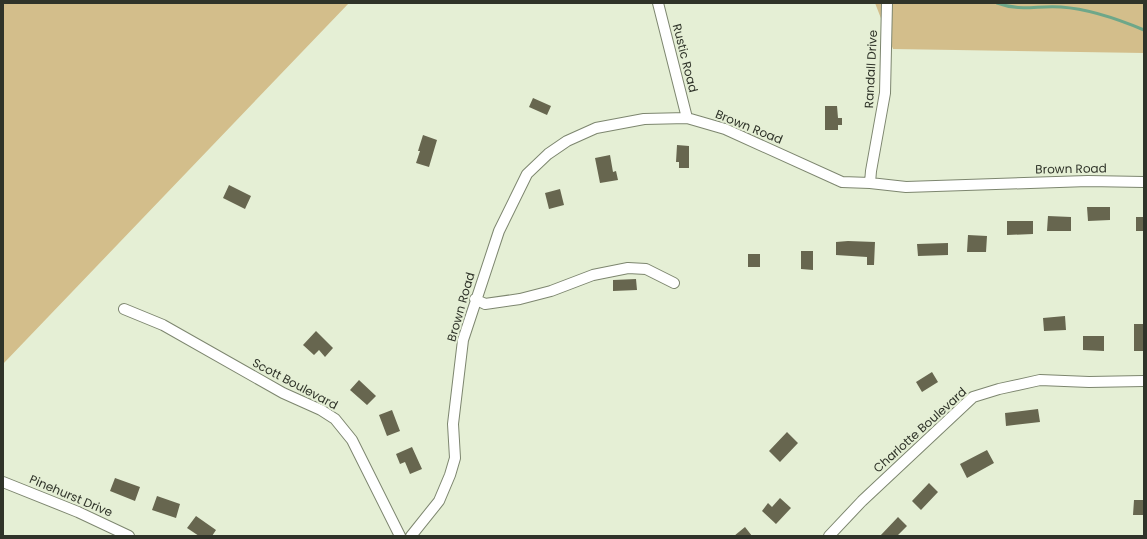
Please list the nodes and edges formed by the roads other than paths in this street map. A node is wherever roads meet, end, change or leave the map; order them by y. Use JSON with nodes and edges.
{"nodes":[{"id":1,"x":658,"y":3,"type":"edge"},
{"id":2,"x":887,"y":3,"type":"edge"},
{"id":3,"x":687,"y":118,"type":"junction"},
{"id":4,"x":1144,"y":182,"type":"edge"},
{"id":5,"x":870,"y":183,"type":"junction"},
{"id":6,"x":674,"y":283,"type":"dead end"},
{"id":7,"x":475,"y":299,"type":"junction"},
{"id":8,"x":124,"y":310,"type":"dead end"},
{"id":9,"x":1144,"y":381,"type":"edge"},
{"id":10,"x":3,"y":482,"type":"edge"},
{"id":11,"x":129,"y":536,"type":"edge"},
{"id":12,"x":400,"y":536,"type":"edge"},
{"id":13,"x":411,"y":536,"type":"edge"},
{"id":14,"x":829,"y":536,"type":"edge"}],
"edges":[{"from":1,"to":3,"type":"street","name":"Rustic Road"},
{"from":2,"to":5,"type":"street","name":"Randall Drive"},
{"from":3,"to":5,"type":"street","name":"Brown Road"},
{"from":3,"to":7,"type":"street","name":"Brown Road"},
{"from":4,"to":5,"type":"street","name":"Brown Road"},
{"from":6,"to":7,"type":"street"},
{"from":7,"to":13,"type":"street","name":"Brown Road"},
{"from":8,"to":12,"type":"street","name":"Scott Boulevard"},
{"from":9,"to":14,"type":"street","name":"Charlotte Boulevard"},
{"from":10,"to":11,"type":"street","name":"Pinehurst Drive"}]}
